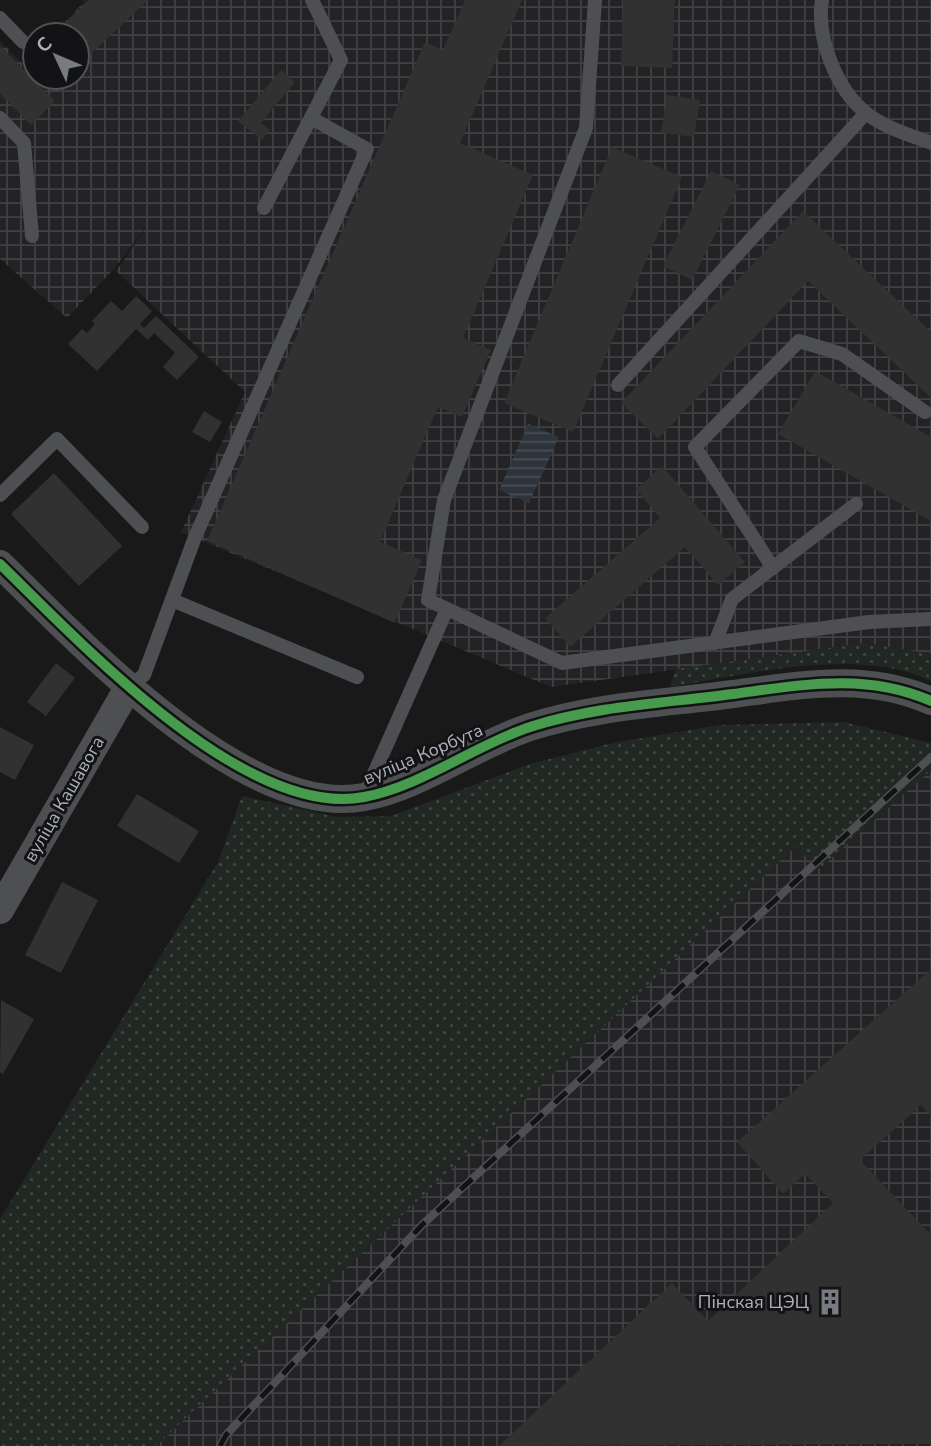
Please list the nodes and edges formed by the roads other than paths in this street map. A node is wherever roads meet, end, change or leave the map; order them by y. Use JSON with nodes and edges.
{"nodes":[{"id":1,"x":312,"y":0,"type":"edge"},
{"id":2,"x":595,"y":0,"type":"edge"},
{"id":3,"x":822,"y":0,"type":"edge"},
{"id":4,"x":0,"y":18,"type":"edge"},
{"id":5,"x":21,"y":40,"type":"edge"},
{"id":6,"x":866,"y":113,"type":"junction"},
{"id":7,"x":0,"y":118,"type":"edge"},
{"id":8,"x":311,"y":118,"type":"junction"},
{"id":9,"x":931,"y":143,"type":"edge"},
{"id":10,"x":264,"y":208,"type":"dead end"},
{"id":11,"x":32,"y":236,"type":"dead end"},
{"id":12,"x":618,"y":385,"type":"dead end"},
{"id":13,"x":925,"y":412,"type":"dead end"},
{"id":14,"x":0,"y":495,"type":"edge"},
{"id":15,"x":856,"y":503,"type":"dead end"},
{"id":16,"x":142,"y":527,"type":"dead end"},
{"id":17,"x":0,"y":564,"type":"edge"},
{"id":18,"x":773,"y":568,"type":"junction"},
{"id":19,"x":172,"y":600,"type":"junction"},
{"id":20,"x":447,"y":609,"type":"junction"},
{"id":21,"x":931,"y":619,"type":"edge"},
{"id":22,"x":715,"y":643,"type":"junction"},
{"id":23,"x":357,"y":677,"type":"dead end"},
{"id":24,"x":128,"y":688,"type":"junction"},
{"id":25,"x":931,"y":701,"type":"edge"},
{"id":26,"x":363,"y":798,"type":"junction"},
{"id":27,"x":0,"y":910,"type":"edge"}],
"edges":[{"from":1,"to":8,"type":"lane"},
{"from":2,"to":20,"type":"lane"},
{"from":3,"to":6,"type":"lane"},
{"from":4,"to":5,"type":"lane"},
{"from":6,"to":9,"type":"lane"},
{"from":6,"to":12,"type":"lane"},
{"from":7,"to":11,"type":"lane"},
{"from":8,"to":10,"type":"lane"},
{"from":8,"to":19,"type":"lane"},
{"from":13,"to":18,"type":"lane"},
{"from":14,"to":16,"type":"lane"},
{"from":15,"to":18,"type":"lane"},
{"from":17,"to":24,"type":"street","name":"вуліца Корбута"},
{"from":18,"to":22,"type":"lane"},
{"from":19,"to":23,"type":"lane"},
{"from":19,"to":24,"type":"lane"},
{"from":20,"to":22,"type":"lane"},
{"from":20,"to":26,"type":"lane"},
{"from":21,"to":22,"type":"lane"},
{"from":24,"to":26,"type":"street","name":"вуліца Корбута"},
{"from":24,"to":27,"type":"street","name":"вуліца Кашавога"},
{"from":25,"to":26,"type":"street","name":"вуліца Корбута"}]}
